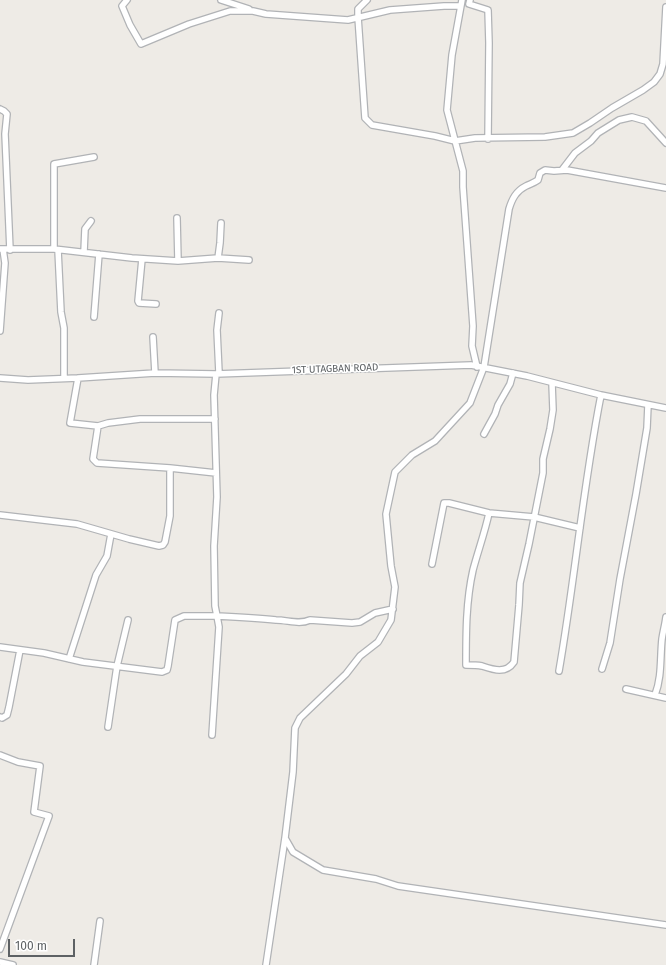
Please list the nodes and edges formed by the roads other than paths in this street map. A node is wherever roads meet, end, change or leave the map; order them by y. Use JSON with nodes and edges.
{"nodes":[{"id":1,"x":128,"y":0,"type":"edge"},
{"id":2,"x":220,"y":0,"type":"edge"},
{"id":3,"x":367,"y":0,"type":"edge"},
{"id":4,"x":462,"y":0,"type":"edge"},
{"id":5,"x":470,"y":0,"type":"edge"},
{"id":6,"x":460,"y":6,"type":"junction"},
{"id":7,"x":666,"y":7,"type":"edge"},
{"id":8,"x":253,"y":11,"type":"junction"},
{"id":9,"x":358,"y":17,"type":"junction"},
{"id":10,"x":0,"y":109,"type":"edge"},
{"id":11,"x":488,"y":139,"type":"junction"},
{"id":12,"x":455,"y":141,"type":"junction"},
{"id":13,"x":666,"y":143,"type":"edge"},
{"id":14,"x":94,"y":157,"type":"dead end"},
{"id":15,"x":562,"y":170,"type":"junction"},
{"id":16,"x":666,"y":188,"type":"edge"},
{"id":17,"x":177,"y":218,"type":"dead end"},
{"id":18,"x":91,"y":221,"type":"dead end"},
{"id":19,"x":221,"y":223,"type":"dead end"},
{"id":20,"x":2,"y":249,"type":"edge"},
{"id":21,"x":56,"y":249,"type":"junction"},
{"id":22,"x":10,"y":250,"type":"junction"},
{"id":23,"x":84,"y":252,"type":"junction"},
{"id":24,"x":99,"y":254,"type":"junction"},
{"id":25,"x":218,"y":258,"type":"junction"},
{"id":26,"x":142,"y":259,"type":"junction"},
{"id":27,"x":249,"y":260,"type":"dead end"},
{"id":28,"x":178,"y":261,"type":"junction"},
{"id":29,"x":156,"y":304,"type":"dead end"},
{"id":30,"x":219,"y":313,"type":"dead end"},
{"id":31,"x":94,"y":317,"type":"dead end"},
{"id":32,"x":0,"y":331,"type":"edge"},
{"id":33,"x":153,"y":337,"type":"dead end"},
{"id":34,"x":477,"y":367,"type":"junction"},
{"id":35,"x":484,"y":367,"type":"junction"},
{"id":36,"x":155,"y":373,"type":"junction"},
{"id":37,"x":217,"y":373,"type":"junction"},
{"id":38,"x":513,"y":373,"type":"junction"},
{"id":39,"x":0,"y":378,"type":"edge"},
{"id":40,"x":64,"y":378,"type":"junction"},
{"id":41,"x":78,"y":378,"type":"junction"},
{"id":42,"x":552,"y":383,"type":"junction"},
{"id":43,"x":601,"y":394,"type":"junction"},
{"id":44,"x":648,"y":404,"type":"junction"},
{"id":45,"x":666,"y":408,"type":"edge"},
{"id":46,"x":215,"y":419,"type":"junction"},
{"id":47,"x":98,"y":426,"type":"junction"},
{"id":48,"x":484,"y":434,"type":"dead end"},
{"id":49,"x":170,"y":468,"type":"junction"},
{"id":50,"x":216,"y":473,"type":"junction"},
{"id":51,"x":489,"y":513,"type":"junction"},
{"id":52,"x":0,"y":515,"type":"edge"},
{"id":53,"x":534,"y":517,"type":"junction"},
{"id":54,"x":580,"y":528,"type":"junction"},
{"id":55,"x":111,"y":534,"type":"junction"},
{"id":56,"x":432,"y":564,"type":"dead end"},
{"id":57,"x":394,"y":609,"type":"junction"},
{"id":58,"x":217,"y":616,"type":"junction"},
{"id":59,"x":666,"y":618,"type":"edge"},
{"id":60,"x":128,"y":620,"type":"dead end"},
{"id":61,"x":0,"y":647,"type":"edge"},
{"id":62,"x":20,"y":650,"type":"junction"},
{"id":63,"x":664,"y":652,"type":"edge"},
{"id":64,"x":69,"y":659,"type":"junction"},
{"id":65,"x":117,"y":666,"type":"junction"},
{"id":66,"x":602,"y":669,"type":"dead end"},
{"id":67,"x":559,"y":671,"type":"dead end"},
{"id":68,"x":626,"y":689,"type":"dead end"},
{"id":69,"x":655,"y":695,"type":"junction"},
{"id":70,"x":666,"y":698,"type":"edge"},
{"id":71,"x":0,"y":717,"type":"edge"},
{"id":72,"x":108,"y":727,"type":"dead end"},
{"id":73,"x":212,"y":735,"type":"dead end"},
{"id":74,"x":0,"y":755,"type":"edge"},
{"id":75,"x":285,"y":838,"type":"junction"},
{"id":76,"x":100,"y":921,"type":"dead end"},
{"id":77,"x":666,"y":925,"type":"edge"},
{"id":78,"x":0,"y":946,"type":"edge"},
{"id":79,"x":0,"y":962,"type":"edge"},
{"id":80,"x":14,"y":965,"type":"edge"},
{"id":81,"x":94,"y":965,"type":"edge"},
{"id":82,"x":266,"y":965,"type":"edge"}],
"edges":[{"from":1,"to":8,"type":"street"},
{"from":2,"to":8,"type":"street"},
{"from":3,"to":9,"type":"street"},
{"from":4,"to":6,"type":"street"},
{"from":5,"to":11,"type":"street"},
{"from":6,"to":9,"type":"street"},
{"from":6,"to":12,"type":"street"},
{"from":7,"to":11,"type":"street"},
{"from":8,"to":9,"type":"street"},
{"from":9,"to":12,"type":"street"},
{"from":10,"to":22,"type":"street"},
{"from":11,"to":12,"type":"street"},
{"from":12,"to":34,"type":"street"},
{"from":13,"to":15,"type":"street"},
{"from":14,"to":21,"type":"street"},
{"from":15,"to":16,"type":"street"},
{"from":15,"to":35,"type":"street"},
{"from":17,"to":28,"type":"street"},
{"from":18,"to":23,"type":"street"},
{"from":19,"to":25,"type":"street"},
{"from":20,"to":22,"type":"street"},
{"from":20,"to":32,"type":"street"},
{"from":21,"to":22,"type":"street"},
{"from":21,"to":23,"type":"street"},
{"from":21,"to":40,"type":"street"},
{"from":23,"to":24,"type":"street"},
{"from":24,"to":26,"type":"street"},
{"from":24,"to":31,"type":"street"},
{"from":25,"to":27,"type":"street"},
{"from":25,"to":28,"type":"street"},
{"from":26,"to":28,"type":"street"},
{"from":26,"to":29,"type":"street"},
{"from":30,"to":37,"type":"street"},
{"from":33,"to":36,"type":"street"},
{"from":34,"to":35,"type":"street","name":"1ST UTAGBAN ROAD"},
{"from":34,"to":37,"type":"street","name":"1ST UTAGBAN ROAD"},
{"from":35,"to":38,"type":"street","name":"1ST UTAGBAN ROAD"},
{"from":35,"to":57,"type":"street"},
{"from":36,"to":37,"type":"street","name":"1ST UTAGBAN ROAD"},
{"from":36,"to":41,"type":"street","name":"1ST UTAGBAN ROAD"},
{"from":37,"to":46,"type":"street"},
{"from":38,"to":42,"type":"street","name":"1ST UTAGBAN ROAD"},
{"from":38,"to":48,"type":"street"},
{"from":39,"to":40,"type":"street","name":"1ST UTAGBAN ROAD"},
{"from":40,"to":41,"type":"street","name":"1ST UTAGBAN ROAD"},
{"from":41,"to":47,"type":"street"},
{"from":42,"to":43,"type":"street","name":"1ST UTAGBAN ROAD"},
{"from":42,"to":53,"type":"street"},
{"from":43,"to":44,"type":"street","name":"1ST UTAGBAN ROAD"},
{"from":43,"to":54,"type":"street"},
{"from":44,"to":45,"type":"street","name":"1ST UTAGBAN ROAD"},
{"from":44,"to":66,"type":"street"},
{"from":46,"to":47,"type":"street"},
{"from":46,"to":50,"type":"street"},
{"from":47,"to":49,"type":"street"},
{"from":49,"to":50,"type":"street"},
{"from":49,"to":55,"type":"street"},
{"from":50,"to":58,"type":"street"},
{"from":51,"to":53,"type":"street"},
{"from":51,"to":53,"type":"street"},
{"from":51,"to":56,"type":"street"},
{"from":52,"to":55,"type":"street"},
{"from":53,"to":54,"type":"street"},
{"from":54,"to":67,"type":"street"},
{"from":55,"to":64,"type":"street"},
{"from":57,"to":58,"type":"street"},
{"from":57,"to":75,"type":"street"},
{"from":58,"to":65,"type":"street"},
{"from":58,"to":73,"type":"street"},
{"from":59,"to":63,"type":"street"},
{"from":60,"to":65,"type":"street"},
{"from":61,"to":62,"type":"street"},
{"from":62,"to":64,"type":"street"},
{"from":62,"to":71,"type":"street"},
{"from":63,"to":69,"type":"street"},
{"from":64,"to":65,"type":"street"},
{"from":65,"to":72,"type":"street"},
{"from":68,"to":69,"type":"street"},
{"from":69,"to":70,"type":"street"},
{"from":74,"to":78,"type":"street"},
{"from":75,"to":77,"type":"street"},
{"from":75,"to":82,"type":"street"},
{"from":76,"to":81,"type":"street"},
{"from":79,"to":80,"type":"street"}]}
